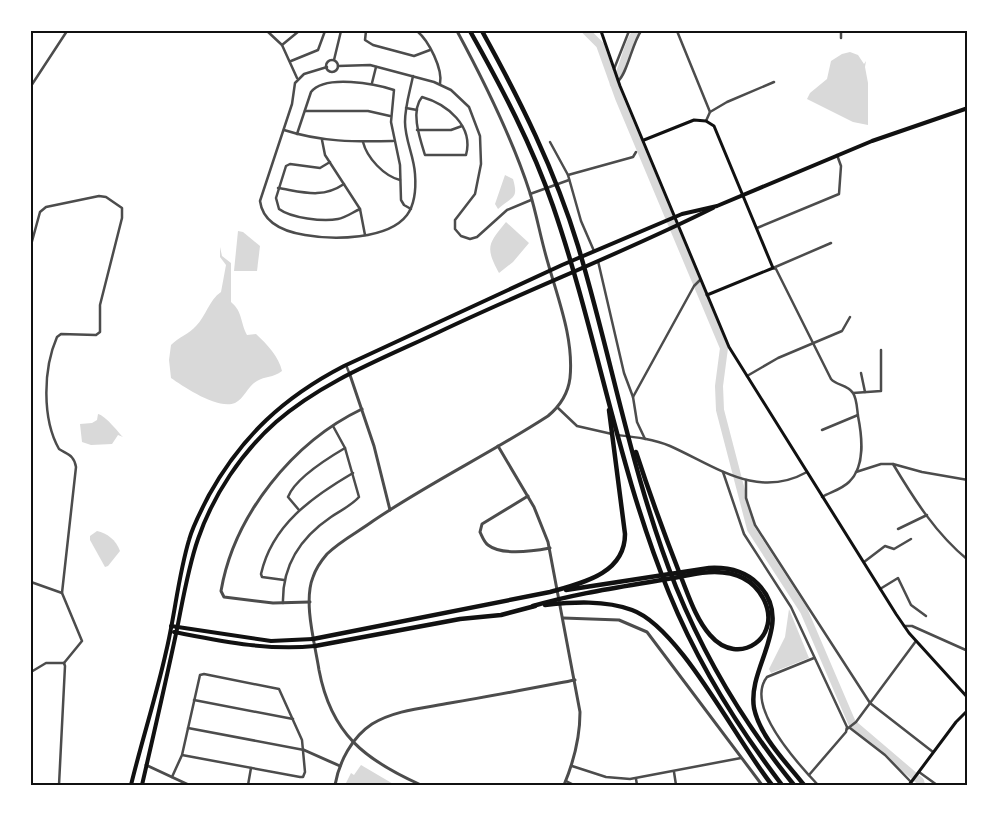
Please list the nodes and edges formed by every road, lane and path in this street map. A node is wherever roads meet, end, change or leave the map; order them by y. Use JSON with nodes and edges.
{"nodes":[{"id":1,"x":67,"y":31,"type":"edge"},
{"id":2,"x":267,"y":31,"type":"edge"},
{"id":3,"x":300,"y":31,"type":"edge"},
{"id":4,"x":325,"y":31,"type":"edge"},
{"id":5,"x":341,"y":31,"type":"edge"},
{"id":6,"x":366,"y":31,"type":"edge"},
{"id":7,"x":417,"y":31,"type":"edge"},
{"id":8,"x":457,"y":31,"type":"edge"},
{"id":9,"x":470,"y":31,"type":"edge"},
{"id":10,"x":482,"y":31,"type":"edge"},
{"id":11,"x":600,"y":31,"type":"edge"},
{"id":12,"x":629,"y":31,"type":"edge"},
{"id":13,"x":641,"y":31,"type":"edge"},
{"id":14,"x":677,"y":31,"type":"edge"},
{"id":15,"x":841,"y":31,"type":"edge"},
{"id":16,"x":842,"y":38,"type":"dead end"},
{"id":17,"x":282,"y":45,"type":"junction"},
{"id":18,"x":430,"y":50,"type":"junction"},
{"id":19,"x":334,"y":60,"type":"junction"},
{"id":20,"x":290,"y":61,"type":"junction"},
{"id":21,"x":338,"y":66,"type":"junction"},
{"id":22,"x":376,"y":66,"type":"junction"},
{"id":23,"x":327,"y":67,"type":"junction"},
{"id":24,"x":614,"y":69,"type":"junction"},
{"id":25,"x":413,"y":76,"type":"junction"},
{"id":26,"x":297,"y":78,"type":"junction"},
{"id":27,"x":618,"y":81,"type":"junction"},
{"id":28,"x":774,"y":82,"type":"dead end"},
{"id":29,"x":372,"y":84,"type":"junction"},
{"id":30,"x":440,"y":84,"type":"junction"},
{"id":31,"x":31,"y":86,"type":"edge"},
{"id":32,"x":406,"y":108,"type":"junction"},
{"id":33,"x":968,"y":108,"type":"edge"},
{"id":34,"x":417,"y":110,"type":"junction"},
{"id":35,"x":305,"y":111,"type":"junction"},
{"id":36,"x":710,"y":112,"type":"junction"},
{"id":37,"x":391,"y":116,"type":"junction"},
{"id":38,"x":706,"y":121,"type":"junction"},
{"id":39,"x":462,"y":126,"type":"junction"},
{"id":40,"x":284,"y":130,"type":"junction"},
{"id":41,"x":418,"y":130,"type":"junction"},
{"id":42,"x":297,"y":134,"type":"junction"},
{"id":43,"x":322,"y":140,"type":"junction"},
{"id":44,"x":644,"y":140,"type":"junction"},
{"id":45,"x":394,"y":141,"type":"junction"},
{"id":46,"x":363,"y":142,"type":"junction"},
{"id":47,"x":550,"y":142,"type":"dead end"},
{"id":48,"x":636,"y":152,"type":"dead end"},
{"id":49,"x":838,"y":155,"type":"junction"},
{"id":50,"x":330,"y":162,"type":"junction"},
{"id":51,"x":568,"y":175,"type":"junction"},
{"id":52,"x":567,"y":180,"type":"junction"},
{"id":53,"x":401,"y":181,"type":"junction"},
{"id":54,"x":344,"y":184,"type":"junction"},
{"id":55,"x":278,"y":188,"type":"junction"},
{"id":56,"x":530,"y":194,"type":"junction"},
{"id":57,"x":743,"y":194,"type":"junction"},
{"id":58,"x":532,"y":200,"type":"junction"},
{"id":59,"x":717,"y":206,"type":"junction"},
{"id":60,"x":411,"y":208,"type":"junction"},
{"id":61,"x":360,"y":209,"type":"junction"},
{"id":62,"x":757,"y":228,"type":"junction"},
{"id":63,"x":364,"y":235,"type":"junction"},
{"id":64,"x":831,"y":243,"type":"dead end"},
{"id":65,"x":31,"y":245,"type":"edge"},
{"id":66,"x":592,"y":252,"type":"junction"},
{"id":67,"x":596,"y":260,"type":"junction"},
{"id":68,"x":773,"y":268,"type":"junction"},
{"id":69,"x":550,"y":271,"type":"junction"},
{"id":70,"x":553,"y":280,"type":"junction"},
{"id":71,"x":699,"y":281,"type":"junction"},
{"id":72,"x":707,"y":296,"type":"junction"},
{"id":73,"x":850,"y":317,"type":"dead end"},
{"id":74,"x":812,"y":343,"type":"junction"},
{"id":75,"x":881,"y":350,"type":"dead end"},
{"id":76,"x":346,"y":365,"type":"junction"},
{"id":77,"x":861,"y":373,"type":"dead end"},
{"id":78,"x":350,"y":375,"type":"junction"},
{"id":79,"x":747,"y":376,"type":"junction"},
{"id":80,"x":865,"y":392,"type":"junction"},
{"id":81,"x":853,"y":393,"type":"junction"},
{"id":82,"x":607,"y":394,"type":"junction"},
{"id":83,"x":618,"y":394,"type":"junction"},
{"id":84,"x":633,"y":397,"type":"junction"},
{"id":85,"x":557,"y":407,"type":"junction"},
{"id":86,"x":362,"y":409,"type":"junction"},
{"id":87,"x":858,"y":415,"type":"junction"},
{"id":88,"x":333,"y":426,"type":"junction"},
{"id":89,"x":822,"y":430,"type":"dead end"},
{"id":90,"x":646,"y":439,"type":"junction"},
{"id":91,"x":498,"y":446,"type":"junction"},
{"id":92,"x":345,"y":448,"type":"junction"},
{"id":93,"x":894,"y":464,"type":"junction"},
{"id":94,"x":723,"y":472,"type":"junction"},
{"id":95,"x":807,"y":472,"type":"junction"},
{"id":96,"x":856,"y":472,"type":"junction"},
{"id":97,"x":353,"y":473,"type":"junction"},
{"id":98,"x":746,"y":480,"type":"junction"},
{"id":99,"x":968,"y":480,"type":"edge"},
{"id":100,"x":528,"y":496,"type":"junction"},
{"id":101,"x":822,"y":497,"type":"junction"},
{"id":102,"x":299,"y":510,"type":"junction"},
{"id":103,"x":390,"y":510,"type":"junction"},
{"id":104,"x":927,"y":515,"type":"junction"},
{"id":105,"x":898,"y":529,"type":"dead end"},
{"id":106,"x":911,"y":539,"type":"dead end"},
{"id":107,"x":550,"y":548,"type":"junction"},
{"id":108,"x":968,"y":560,"type":"edge"},
{"id":109,"x":864,"y":562,"type":"junction"},
{"id":110,"x":689,"y":572,"type":"junction"},
{"id":111,"x":284,"y":580,"type":"junction"},
{"id":112,"x":642,"y":581,"type":"junction"},
{"id":113,"x":31,"y":582,"type":"edge"},
{"id":114,"x":880,"y":589,"type":"junction"},
{"id":115,"x":550,"y":592,"type":"junction"},
{"id":116,"x":62,"y":594,"type":"junction"},
{"id":117,"x":310,"y":602,"type":"junction"},
{"id":118,"x":283,"y":603,"type":"junction"},
{"id":119,"x":533,"y":606,"type":"junction"},
{"id":120,"x":926,"y":616,"type":"dead end"},
{"id":121,"x":563,"y":618,"type":"junction"},
{"id":122,"x":904,"y":626,"type":"junction"},
{"id":123,"x":177,"y":627,"type":"junction"},
{"id":124,"x":170,"y":629,"type":"junction"},
{"id":125,"x":176,"y":632,"type":"junction"},
{"id":126,"x":313,"y":639,"type":"junction"},
{"id":127,"x":916,"y":641,"type":"junction"},
{"id":128,"x":315,"y":646,"type":"junction"},
{"id":129,"x":968,"y":651,"type":"edge"},
{"id":130,"x":814,"y":658,"type":"junction"},
{"id":131,"x":64,"y":663,"type":"junction"},
{"id":132,"x":31,"y":672,"type":"edge"},
{"id":133,"x":575,"y":680,"type":"junction"},
{"id":134,"x":968,"y":698,"type":"edge"},
{"id":135,"x":194,"y":700,"type":"junction"},
{"id":136,"x":870,"y":703,"type":"junction"},
{"id":137,"x":968,"y":710,"type":"edge"},
{"id":138,"x":293,"y":719,"type":"junction"},
{"id":139,"x":188,"y":728,"type":"junction"},
{"id":140,"x":849,"y":728,"type":"junction"},
{"id":141,"x":353,"y":743,"type":"junction"},
{"id":142,"x":304,"y":750,"type":"junction"},
{"id":143,"x":933,"y":752,"type":"junction"},
{"id":144,"x":182,"y":755,"type":"junction"},
{"id":145,"x":741,"y":758,"type":"junction"},
{"id":146,"x":146,"y":766,"type":"junction"},
{"id":147,"x":340,"y":766,"type":"junction"},
{"id":148,"x":572,"y":766,"type":"junction"},
{"id":149,"x":251,"y":768,"type":"junction"},
{"id":150,"x":674,"y":772,"type":"junction"},
{"id":151,"x":919,"y":772,"type":"junction"},
{"id":152,"x":808,"y":775,"type":"junction"},
{"id":153,"x":172,"y":777,"type":"junction"},
{"id":154,"x":636,"y":779,"type":"junction"},
{"id":155,"x":565,"y":783,"type":"edge"},
{"id":156,"x":911,"y":783,"type":"edge"},
{"id":157,"x":59,"y":785,"type":"edge"},
{"id":158,"x":132,"y":785,"type":"edge"},
{"id":159,"x":142,"y":785,"type":"edge"},
{"id":160,"x":188,"y":785,"type":"edge"},
{"id":161,"x":248,"y":785,"type":"edge"},
{"id":162,"x":335,"y":785,"type":"edge"},
{"id":163,"x":421,"y":785,"type":"edge"},
{"id":164,"x":574,"y":785,"type":"edge"},
{"id":165,"x":637,"y":785,"type":"edge"},
{"id":166,"x":676,"y":785,"type":"edge"},
{"id":167,"x":762,"y":785,"type":"edge"},
{"id":168,"x":772,"y":785,"type":"edge"},
{"id":169,"x":782,"y":785,"type":"edge"},
{"id":170,"x":794,"y":785,"type":"edge"},
{"id":171,"x":804,"y":785,"type":"edge"},
{"id":172,"x":818,"y":785,"type":"edge"},
{"id":173,"x":937,"y":785,"type":"edge"}],
"edges":[{"from":1,"to":31,"type":"street"},
{"from":2,"to":17,"type":"street"},
{"from":3,"to":17,"type":"street"},
{"from":4,"to":20,"type":"street"},
{"from":5,"to":19,"type":"street"},
{"from":6,"to":18,"type":"street"},
{"from":7,"to":18,"type":"street"},
{"from":8,"to":56,"type":"street"},
{"from":9,"to":82,"type":"highway"},
{"from":10,"to":83,"type":"highway"},
{"from":11,"to":24,"type":"main road"},
{"from":12,"to":24,"type":"street"},
{"from":13,"to":27,"type":"street"},
{"from":14,"to":36,"type":"street"},
{"from":15,"to":16,"type":"street"},
{"from":17,"to":20,"type":"street"},
{"from":18,"to":30,"type":"street"},
{"from":19,"to":21,"type":"street"},
{"from":19,"to":23,"type":"street"},
{"from":20,"to":26,"type":"street"},
{"from":21,"to":22,"type":"street"},
{"from":21,"to":23,"type":"street"},
{"from":22,"to":25,"type":"street"},
{"from":22,"to":29,"type":"street"},
{"from":23,"to":26,"type":"street"},
{"from":24,"to":27,"type":"main road"},
{"from":25,"to":30,"type":"street"},
{"from":25,"to":32,"type":"street"},
{"from":26,"to":40,"type":"street"},
{"from":27,"to":44,"type":"main road"},
{"from":28,"to":36,"type":"street"},
{"from":29,"to":35,"type":"street"},
{"from":29,"to":37,"type":"street"},
{"from":30,"to":58,"type":"street"},
{"from":32,"to":34,"type":"street"},
{"from":32,"to":60,"type":"street"},
{"from":33,"to":49,"type":"main road"},
{"from":34,"to":39,"type":"street"},
{"from":34,"to":41,"type":"street"},
{"from":35,"to":37,"type":"street"},
{"from":35,"to":42,"type":"street"},
{"from":36,"to":38,"type":"street"},
{"from":37,"to":45,"type":"street"},
{"from":38,"to":44,"type":"main road"},
{"from":38,"to":57,"type":"main road"},
{"from":39,"to":41,"type":"street"},
{"from":39,"to":41,"type":"street"},
{"from":40,"to":42,"type":"street"},
{"from":40,"to":63,"type":"street"},
{"from":42,"to":43,"type":"street"},
{"from":43,"to":46,"type":"street"},
{"from":43,"to":50,"type":"street"},
{"from":44,"to":71,"type":"main road"},
{"from":45,"to":46,"type":"street"},
{"from":45,"to":53,"type":"street"},
{"from":46,"to":53,"type":"street"},
{"from":47,"to":51,"type":"street"},
{"from":48,"to":51,"type":"street"},
{"from":49,"to":57,"type":"main road"},
{"from":49,"to":62,"type":"street"},
{"from":50,"to":54,"type":"street"},
{"from":50,"to":55,"type":"street"},
{"from":51,"to":52,"type":"street"},
{"from":52,"to":56,"type":"street"},
{"from":52,"to":66,"type":"street"},
{"from":53,"to":60,"type":"street"},
{"from":54,"to":55,"type":"street"},
{"from":54,"to":61,"type":"street"},
{"from":55,"to":61,"type":"street"},
{"from":56,"to":58,"type":"street"},
{"from":57,"to":59,"type":"main road"},
{"from":57,"to":62,"type":"main road"},
{"from":58,"to":69,"type":"street"},
{"from":59,"to":66,"type":"main road"},
{"from":59,"to":67,"type":"main road"},
{"from":60,"to":63,"type":"street"},
{"from":61,"to":63,"type":"street"},
{"from":62,"to":68,"type":"main road"},
{"from":64,"to":68,"type":"street"},
{"from":65,"to":116,"type":"street"},
{"from":66,"to":69,"type":"main road"},
{"from":67,"to":70,"type":"main road"},
{"from":67,"to":84,"type":"street"},
{"from":68,"to":72,"type":"main road"},
{"from":68,"to":74,"type":"street"},
{"from":69,"to":70,"type":"street"},
{"from":69,"to":76,"type":"main road"},
{"from":70,"to":78,"type":"main road"},
{"from":70,"to":85,"type":"street"},
{"from":71,"to":72,"type":"main road"},
{"from":71,"to":84,"type":"street"},
{"from":72,"to":79,"type":"main road"},
{"from":73,"to":74,"type":"street"},
{"from":74,"to":79,"type":"street"},
{"from":74,"to":81,"type":"street"},
{"from":75,"to":80,"type":"street"},
{"from":76,"to":78,"type":"street"},
{"from":76,"to":124,"type":"main road"},
{"from":77,"to":80,"type":"street"},
{"from":78,"to":86,"type":"street"},
{"from":78,"to":123,"type":"main road"},
{"from":79,"to":95,"type":"main road"},
{"from":80,"to":81,"type":"street"},
{"from":81,"to":87,"type":"street"},
{"from":82,"to":115,"type":"highway"},
{"from":82,"to":169,"type":"highway"},
{"from":83,"to":110,"type":"highway"},
{"from":83,"to":170,"type":"highway"},
{"from":84,"to":90,"type":"street"},
{"from":85,"to":90,"type":"street"},
{"from":85,"to":91,"type":"street"},
{"from":86,"to":88,"type":"street"},
{"from":86,"to":103,"type":"street"},
{"from":87,"to":89,"type":"street"},
{"from":87,"to":96,"type":"street"},
{"from":88,"to":92,"type":"street"},
{"from":88,"to":118,"type":"street"},
{"from":90,"to":94,"type":"street"},
{"from":91,"to":100,"type":"street"},
{"from":91,"to":103,"type":"street"},
{"from":92,"to":97,"type":"street"},
{"from":92,"to":102,"type":"street"},
{"from":93,"to":96,"type":"street"},
{"from":93,"to":99,"type":"street"},
{"from":93,"to":104,"type":"street"},
{"from":94,"to":98,"type":"street"},
{"from":94,"to":130,"type":"street"},
{"from":95,"to":98,"type":"street"},
{"from":95,"to":101,"type":"main road"},
{"from":96,"to":101,"type":"street"},
{"from":97,"to":102,"type":"street"},
{"from":97,"to":111,"type":"street"},
{"from":98,"to":136,"type":"street"},
{"from":100,"to":107,"type":"street"},
{"from":100,"to":107,"type":"street"},
{"from":101,"to":109,"type":"main road"},
{"from":102,"to":111,"type":"street"},
{"from":103,"to":117,"type":"street"},
{"from":104,"to":105,"type":"street"},
{"from":104,"to":108,"type":"street"},
{"from":106,"to":109,"type":"street"},
{"from":107,"to":121,"type":"street"},
{"from":109,"to":114,"type":"main road"},
{"from":110,"to":112,"type":"highway"},
{"from":110,"to":171,"type":"highway"},
{"from":111,"to":118,"type":"street"},
{"from":112,"to":115,"type":"highway"},
{"from":112,"to":119,"type":"highway"},
{"from":113,"to":116,"type":"street"},
{"from":114,"to":120,"type":"street"},
{"from":114,"to":122,"type":"main road"},
{"from":115,"to":126,"type":"highway"},
{"from":116,"to":131,"type":"street"},
{"from":117,"to":118,"type":"street"},
{"from":117,"to":126,"type":"street"},
{"from":119,"to":128,"type":"highway"},
{"from":119,"to":168,"type":"highway"},
{"from":121,"to":133,"type":"street"},
{"from":121,"to":145,"type":"street"},
{"from":122,"to":127,"type":"main road"},
{"from":122,"to":129,"type":"street"},
{"from":123,"to":124,"type":"main road"},
{"from":123,"to":125,"type":"main road"},
{"from":123,"to":126,"type":"main road"},
{"from":124,"to":125,"type":"main road"},
{"from":124,"to":158,"type":"main road"},
{"from":125,"to":128,"type":"main road"},
{"from":125,"to":146,"type":"main road"},
{"from":126,"to":128,"type":"street"},
{"from":127,"to":134,"type":"main road"},
{"from":127,"to":136,"type":"street"},
{"from":128,"to":141,"type":"street"},
{"from":130,"to":140,"type":"street"},
{"from":130,"to":152,"type":"street"},
{"from":131,"to":132,"type":"street"},
{"from":131,"to":157,"type":"street"},
{"from":133,"to":141,"type":"street"},
{"from":133,"to":148,"type":"street"},
{"from":135,"to":138,"type":"street"},
{"from":135,"to":138,"type":"street"},
{"from":135,"to":139,"type":"street"},
{"from":136,"to":140,"type":"street"},
{"from":136,"to":143,"type":"street"},
{"from":137,"to":143,"type":"main road"},
{"from":138,"to":142,"type":"street"},
{"from":139,"to":142,"type":"street"},
{"from":139,"to":144,"type":"street"},
{"from":140,"to":152,"type":"street"},
{"from":140,"to":156,"type":"street"},
{"from":141,"to":147,"type":"street"},
{"from":141,"to":163,"type":"street"},
{"from":142,"to":147,"type":"street"},
{"from":142,"to":149,"type":"street"},
{"from":143,"to":151,"type":"main road"},
{"from":144,"to":149,"type":"street"},
{"from":144,"to":153,"type":"street"},
{"from":145,"to":150,"type":"street"},
{"from":145,"to":167,"type":"street"},
{"from":146,"to":153,"type":"street"},
{"from":146,"to":159,"type":"main road"},
{"from":147,"to":162,"type":"street"},
{"from":148,"to":154,"type":"street"},
{"from":148,"to":155,"type":"street"},
{"from":149,"to":161,"type":"street"},
{"from":150,"to":154,"type":"street"},
{"from":150,"to":166,"type":"street"},
{"from":151,"to":156,"type":"main road"},
{"from":151,"to":173,"type":"street"},
{"from":152,"to":172,"type":"street"},
{"from":153,"to":160,"type":"street"},
{"from":154,"to":165,"type":"street"},
{"from":155,"to":164,"type":"street"}]}
